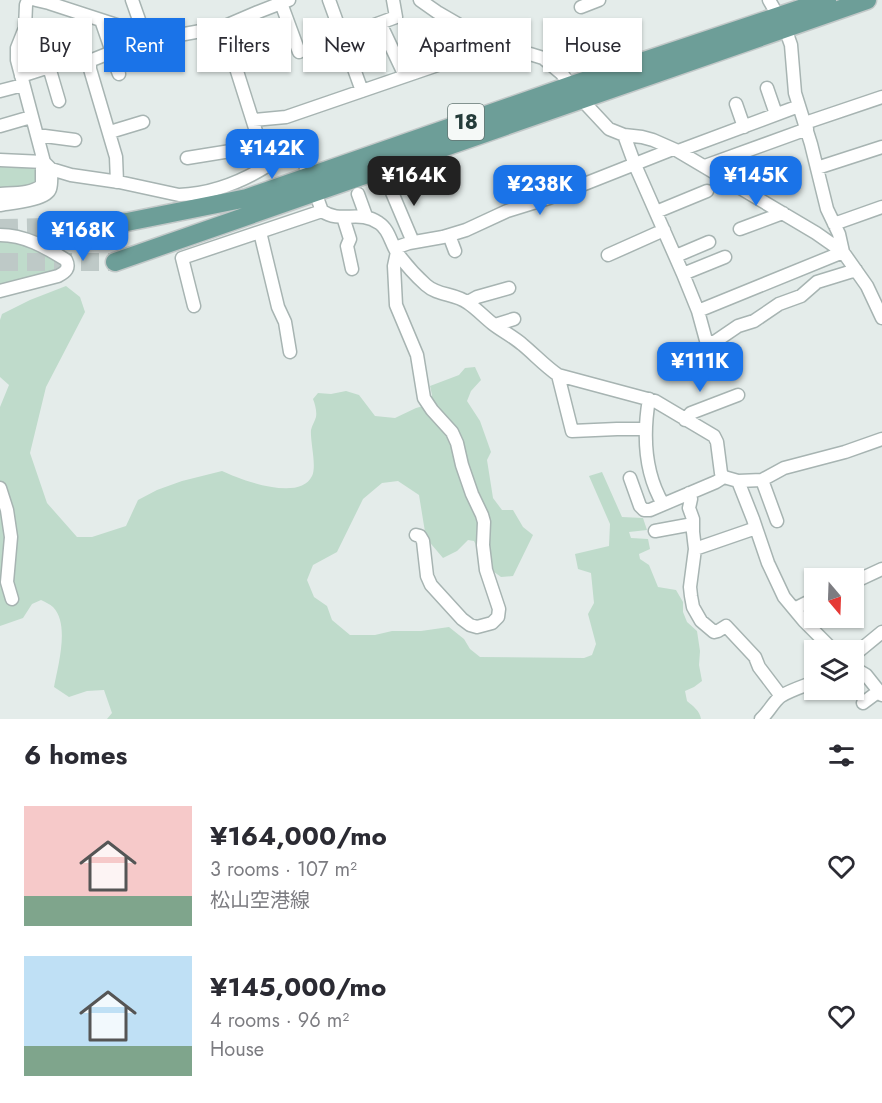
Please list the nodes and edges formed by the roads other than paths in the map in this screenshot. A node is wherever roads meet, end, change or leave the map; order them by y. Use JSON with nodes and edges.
{"nodes":[{"id":1,"x":28,"y":0,"type":"edge"},
{"id":2,"x":36,"y":0,"type":"edge"},
{"id":3,"x":132,"y":0,"type":"edge"},
{"id":4,"x":329,"y":0,"type":"edge"},
{"id":5,"x":393,"y":0,"type":"edge"},
{"id":6,"x":420,"y":0,"type":"edge"},
{"id":7,"x":599,"y":0,"type":"edge"},
{"id":8,"x":769,"y":0,"type":"edge"},
{"id":9,"x":827,"y":0,"type":"edge"},
{"id":10,"x":867,"y":0,"type":"edge"},
{"id":11,"x":285,"y":2,"type":"edge"},
{"id":12,"x":581,"y":6,"type":"dead end"},
{"id":13,"x":138,"y":18,"type":"edge"},
{"id":14,"x":245,"y":18,"type":"edge"},
{"id":15,"x":335,"y":18,"type":"edge"},
{"id":16,"x":448,"y":18,"type":"edge"},
{"id":17,"x":101,"y":20,"type":"junction"},
{"id":18,"x":386,"y":20,"type":"edge"},
{"id":19,"x":104,"y":21,"type":"edge"},
{"id":20,"x":782,"y":23,"type":"junction"},
{"id":21,"x":104,"y":29,"type":"edge"},
{"id":22,"x":386,"y":36,"type":"edge"},
{"id":23,"x":299,"y":52,"type":"dead end"},
{"id":24,"x":531,"y":54,"type":"edge"},
{"id":25,"x":104,"y":55,"type":"edge"},
{"id":26,"x":16,"y":60,"type":"joint"},
{"id":27,"x":238,"y":72,"type":"edge"},
{"id":28,"x":355,"y":72,"type":"edge"},
{"id":29,"x":417,"y":72,"type":"edge"},
{"id":30,"x":405,"y":76,"type":"junction"},
{"id":31,"x":22,"y":80,"type":"junction"},
{"id":32,"x":767,"y":88,"type":"dead end"},
{"id":33,"x":362,"y":91,"type":"junction"},
{"id":34,"x":0,"y":92,"type":"edge"},
{"id":35,"x":577,"y":92,"type":"junction"},
{"id":36,"x":882,"y":97,"type":"edge"},
{"id":37,"x":59,"y":101,"type":"dead end"},
{"id":38,"x":736,"y":104,"type":"dead end"},
{"id":39,"x":799,"y":106,"type":"junction"},
{"id":40,"x":776,"y":114,"type":"junction"},
{"id":41,"x":31,"y":117,"type":"junction"},
{"id":42,"x":253,"y":120,"type":"junction"},
{"id":43,"x":143,"y":122,"type":"dead end"},
{"id":44,"x":0,"y":126,"type":"edge"},
{"id":45,"x":806,"y":126,"type":"junction"},
{"id":46,"x":744,"y":127,"type":"junction"},
{"id":47,"x":110,"y":132,"type":"junction"},
{"id":48,"x":37,"y":135,"type":"junction"},
{"id":49,"x":624,"y":135,"type":"junction"},
{"id":50,"x":75,"y":140,"type":"dead end"},
{"id":51,"x":261,"y":146,"type":"junction"},
{"id":52,"x":882,"y":147,"type":"edge"},
{"id":53,"x":675,"y":150,"type":"junction"},
{"id":54,"x":187,"y":158,"type":"dead end"},
{"id":55,"x":0,"y":160,"type":"edge"},
{"id":56,"x":635,"y":165,"type":"junction"},
{"id":57,"x":47,"y":166,"type":"junction"},
{"id":58,"x":267,"y":166,"type":"junction"},
{"id":59,"x":705,"y":166,"type":"junction"},
{"id":60,"x":817,"y":168,"type":"junction"},
{"id":61,"x":117,"y":182,"type":"junction"},
{"id":62,"x":388,"y":183,"type":"dead end"},
{"id":63,"x":312,"y":184,"type":"junction"},
{"id":64,"x":707,"y":191,"type":"dead end"},
{"id":65,"x":0,"y":194,"type":"edge"},
{"id":66,"x":358,"y":194,"type":"dead end"},
{"id":67,"x":0,"y":205,"type":"edge"},
{"id":68,"x":882,"y":207,"type":"edge"},
{"id":69,"x":322,"y":211,"type":"junction"},
{"id":70,"x":656,"y":212,"type":"junction"},
{"id":71,"x":783,"y":213,"type":"junction"},
{"id":72,"x":366,"y":216,"type":"junction"},
{"id":73,"x":343,"y":217,"type":"junction"},
{"id":74,"x":834,"y":224,"type":"junction"},
{"id":75,"x":100,"y":226,"type":"tunnel mouth"},
{"id":76,"x":740,"y":229,"type":"dead end"},
{"id":77,"x":664,"y":230,"type":"junction"},
{"id":78,"x":260,"y":232,"type":"junction"},
{"id":79,"x":0,"y":235,"type":"edge"},
{"id":80,"x":449,"y":235,"type":"junction"},
{"id":81,"x":413,"y":242,"type":"junction"},
{"id":82,"x":709,"y":242,"type":"dead end"},
{"id":83,"x":396,"y":250,"type":"junction"},
{"id":84,"x":455,"y":251,"type":"dead end"},
{"id":85,"x":843,"y":252,"type":"junction"},
{"id":86,"x":608,"y":255,"type":"dead end"},
{"id":87,"x":676,"y":256,"type":"junction"},
{"id":88,"x":725,"y":257,"type":"dead end"},
{"id":89,"x":115,"y":262,"type":"tunnel mouth"},
{"id":90,"x":352,"y":269,"type":"dead end"},
{"id":91,"x":856,"y":270,"type":"junction"},
{"id":92,"x":683,"y":274,"type":"junction"},
{"id":93,"x":509,"y":288,"type":"dead end"},
{"id":94,"x":0,"y":291,"type":"edge"},
{"id":95,"x":468,"y":302,"type":"junction"},
{"id":96,"x":194,"y":306,"type":"dead end"},
{"id":97,"x":698,"y":311,"type":"junction"},
{"id":98,"x":514,"y":318,"type":"dead end"},
{"id":99,"x":882,"y":318,"type":"edge"},
{"id":100,"x":495,"y":325,"type":"junction"},
{"id":101,"x":290,"y":352,"type":"dead end"},
{"id":102,"x":558,"y":375,"type":"junction"},
{"id":103,"x":738,"y":395,"type":"dead end"},
{"id":104,"x":649,"y":399,"type":"junction"},
{"id":105,"x":686,"y":420,"type":"junction"},
{"id":106,"x":646,"y":429,"type":"junction"},
{"id":107,"x":882,"y":439,"type":"edge"},
{"id":108,"x":724,"y":477,"type":"junction"},
{"id":109,"x":630,"y":478,"type":"dead end"},
{"id":110,"x":762,"y":480,"type":"junction"},
{"id":111,"x":738,"y":481,"type":"junction"},
{"id":112,"x":0,"y":488,"type":"edge"},
{"id":113,"x":689,"y":494,"type":"junction"},
{"id":114,"x":663,"y":504,"type":"junction"},
{"id":115,"x":777,"y":521,"type":"dead end"},
{"id":116,"x":693,"y":524,"type":"junction"},
{"id":117,"x":756,"y":528,"type":"junction"},
{"id":118,"x":655,"y":531,"type":"dead end"},
{"id":119,"x":416,"y":535,"type":"dead end"},
{"id":120,"x":695,"y":549,"type":"junction"},
{"id":121,"x":882,"y":569,"type":"edge"},
{"id":122,"x":864,"y":577,"type":"edge"},
{"id":123,"x":12,"y":599,"type":"dead end"},
{"id":124,"x":804,"y":604,"type":"edge"},
{"id":125,"x":794,"y":609,"type":"junction"},
{"id":126,"x":882,"y":632,"type":"edge"},
{"id":127,"x":824,"y":640,"type":"edge"},
{"id":128,"x":864,"y":647,"type":"edge"},
{"id":129,"x":864,"y":674,"type":"edge"},
{"id":130,"x":804,"y":686,"type":"edge"},
{"id":131,"x":880,"y":693,"type":"edge"},
{"id":132,"x":781,"y":696,"type":"junction"},
{"id":133,"x":863,"y":703,"type":"dead end"},
{"id":134,"x":772,"y":706,"type":"junction"},
{"id":135,"x":761,"y":719,"type":"edge"},
{"id":136,"x":779,"y":719,"type":"edge"}],
"edges":[{"from":1,"to":26,"type":"street"},
{"from":2,"to":17,"type":"street"},
{"from":3,"to":13,"type":"street"},
{"from":4,"to":15,"type":"street"},
{"from":5,"to":18,"type":"street"},
{"from":6,"to":16,"type":"street"},
{"from":7,"to":12,"type":"street"},
{"from":8,"to":20,"type":"street"},
{"from":9,"to":20,"type":"main road","number":"18"},
{"from":10,"to":20,"type":"main road","number":"18"},
{"from":11,"to":14,"type":"street"},
{"from":11,"to":23,"type":"street"},
{"from":17,"to":19,"type":"street"},
{"from":17,"to":21,"type":"street"},
{"from":20,"to":35,"type":"main road","number":"18"},
{"from":20,"to":39,"type":"street"},
{"from":22,"to":30,"type":"street"},
{"from":24,"to":35,"type":"street"},
{"from":25,"to":47,"type":"street"},
{"from":26,"to":31,"type":"street"},
{"from":27,"to":42,"type":"street"},
{"from":28,"to":33,"type":"street"},
{"from":29,"to":30,"type":"street"},
{"from":30,"to":33,"type":"street"},
{"from":31,"to":34,"type":"street"},
{"from":31,"to":37,"type":"street"},
{"from":31,"to":41,"type":"street"},
{"from":32,"to":40,"type":"street"},
{"from":33,"to":42,"type":"street"},
{"from":35,"to":49,"type":"street"},
{"from":35,"to":63,"type":"main road","number":"18"},
{"from":36,"to":45,"type":"street"},
{"from":38,"to":46,"type":"street"},
{"from":39,"to":40,"type":"street"},
{"from":39,"to":45,"type":"street"},
{"from":40,"to":46,"type":"street"},
{"from":41,"to":44,"type":"street"},
{"from":41,"to":48,"type":"street"},
{"from":42,"to":51,"type":"street"},
{"from":43,"to":47,"type":"street"},
{"from":45,"to":59,"type":"street"},
{"from":45,"to":60,"type":"street"},
{"from":46,"to":53,"type":"street"},
{"from":47,"to":61,"type":"street"},
{"from":48,"to":50,"type":"street"},
{"from":48,"to":57,"type":"street"},
{"from":49,"to":53,"type":"street"},
{"from":49,"to":56,"type":"street"},
{"from":51,"to":54,"type":"street"},
{"from":51,"to":58,"type":"street"},
{"from":52,"to":60,"type":"street"},
{"from":53,"to":56,"type":"street"},
{"from":53,"to":59,"type":"street"},
{"from":55,"to":57,"type":"street"},
{"from":56,"to":70,"type":"street"},
{"from":56,"to":80,"type":"street"},
{"from":57,"to":61,"type":"street"},
{"from":57,"to":65,"type":"street"},
{"from":57,"to":67,"type":"street"},
{"from":58,"to":61,"type":"street"},
{"from":58,"to":63,"type":"street"},
{"from":59,"to":71,"type":"street"},
{"from":60,"to":74,"type":"street"},
{"from":62,"to":81,"type":"street"},
{"from":63,"to":69,"type":"street"},
{"from":63,"to":75,"type":"main road","number":"18"},
{"from":63,"to":89,"type":"main road","number":"18"},
{"from":64,"to":70,"type":"street"},
{"from":66,"to":72,"type":"street"},
{"from":68,"to":74,"type":"street"},
{"from":69,"to":73,"type":"street"},
{"from":69,"to":78,"type":"street"},
{"from":70,"to":77,"type":"street"},
{"from":71,"to":76,"type":"street"},
{"from":71,"to":85,"type":"street"},
{"from":72,"to":73,"type":"street"},
{"from":72,"to":83,"type":"street"},
{"from":73,"to":90,"type":"street"},
{"from":74,"to":85,"type":"street"},
{"from":77,"to":86,"type":"street"},
{"from":77,"to":87,"type":"street"},
{"from":78,"to":96,"type":"street"},
{"from":78,"to":101,"type":"street"},
{"from":79,"to":94,"type":"street"},
{"from":80,"to":81,"type":"street"},
{"from":80,"to":84,"type":"street"},
{"from":81,"to":83,"type":"street"},
{"from":82,"to":87,"type":"street"},
{"from":83,"to":95,"type":"street"},
{"from":83,"to":119,"type":"street"},
{"from":85,"to":91,"type":"street"},
{"from":85,"to":97,"type":"street"},
{"from":87,"to":92,"type":"street"},
{"from":88,"to":92,"type":"street"},
{"from":91,"to":97,"type":"street"},
{"from":91,"to":99,"type":"street"},
{"from":92,"to":97,"type":"street"},
{"from":93,"to":95,"type":"street"},
{"from":95,"to":100,"type":"street"},
{"from":98,"to":100,"type":"street"},
{"from":100,"to":102,"type":"street"},
{"from":102,"to":104,"type":"street"},
{"from":102,"to":106,"type":"street"},
{"from":103,"to":105,"type":"street"},
{"from":104,"to":105,"type":"street"},
{"from":104,"to":106,"type":"street"},
{"from":105,"to":108,"type":"street"},
{"from":106,"to":114,"type":"street"},
{"from":107,"to":110,"type":"street"},
{"from":108,"to":111,"type":"street"},
{"from":108,"to":113,"type":"street"},
{"from":109,"to":114,"type":"street"},
{"from":110,"to":111,"type":"street"},
{"from":110,"to":115,"type":"street"},
{"from":111,"to":117,"type":"street"},
{"from":112,"to":123,"type":"street"},
{"from":113,"to":114,"type":"street"},
{"from":113,"to":116,"type":"street"},
{"from":116,"to":118,"type":"street"},
{"from":116,"to":120,"type":"street"},
{"from":117,"to":120,"type":"street"},
{"from":117,"to":125,"type":"street"},
{"from":120,"to":132,"type":"street"},
{"from":121,"to":122,"type":"street"},
{"from":124,"to":125,"type":"street"},
{"from":125,"to":127,"type":"street"},
{"from":126,"to":128,"type":"street"},
{"from":129,"to":131,"type":"street"},
{"from":130,"to":132,"type":"street"},
{"from":131,"to":133,"type":"street"},
{"from":132,"to":134,"type":"street"},
{"from":134,"to":135,"type":"street"},
{"from":134,"to":136,"type":"street"}]}
